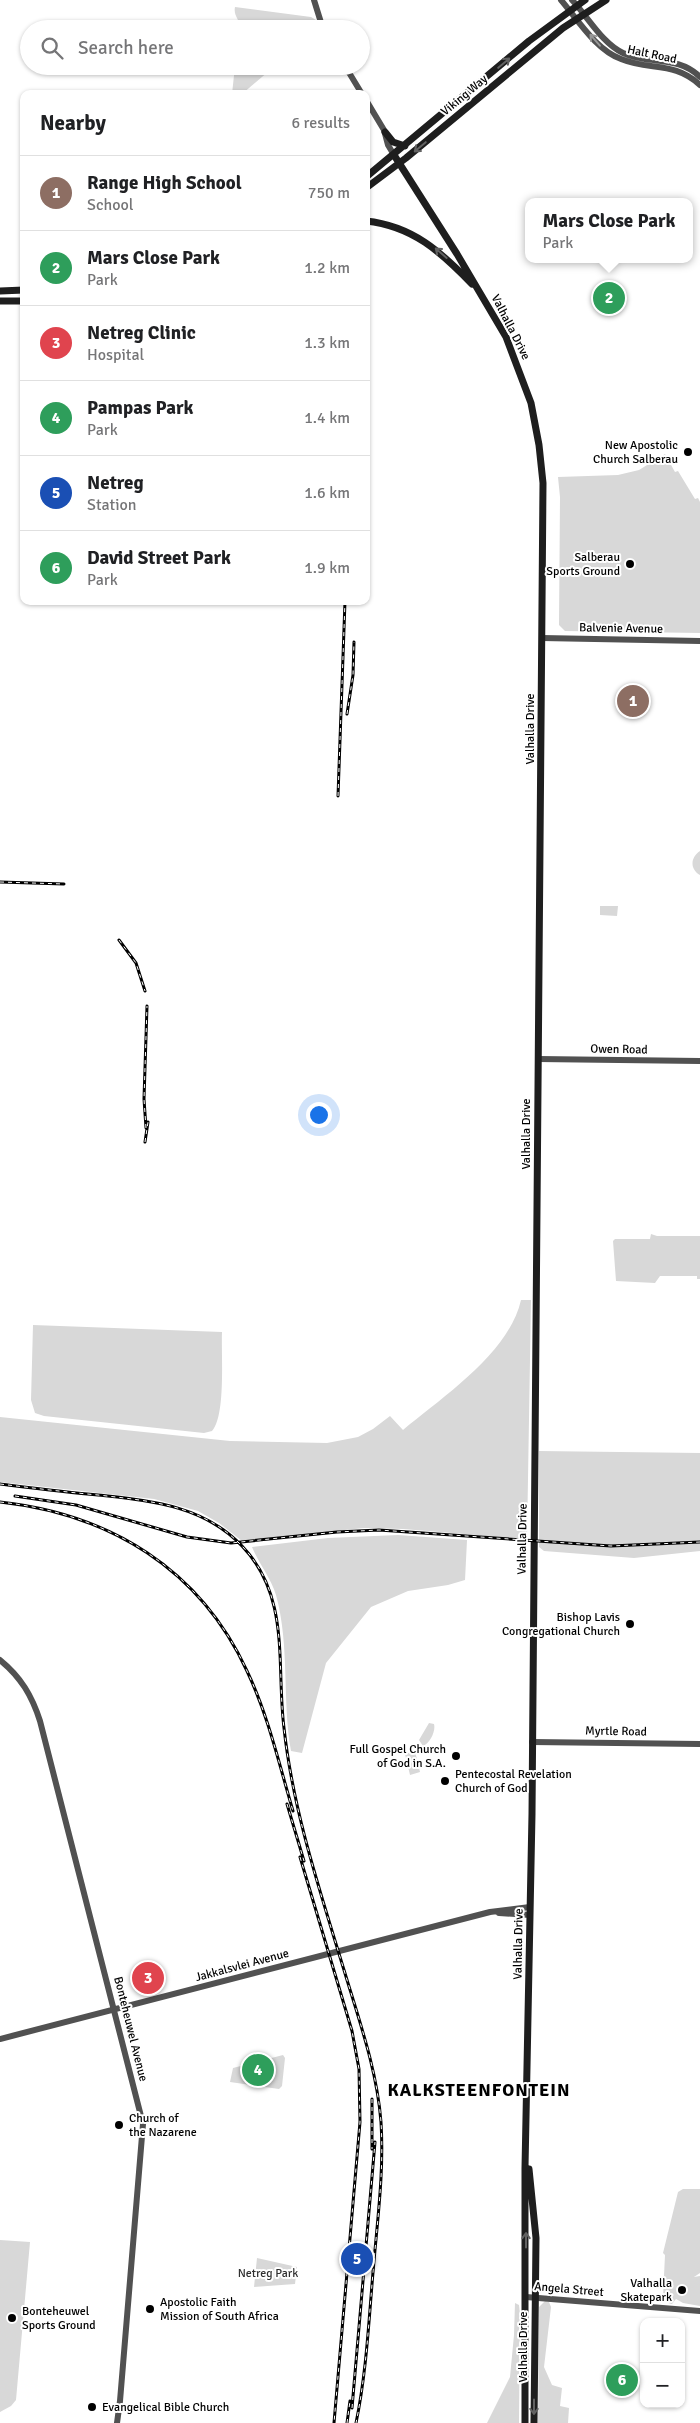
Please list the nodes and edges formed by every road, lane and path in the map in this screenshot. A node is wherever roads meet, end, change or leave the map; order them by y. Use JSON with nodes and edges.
{"nodes":[{"id":1,"x":314,"y":0,"type":"edge"},
{"id":2,"x":561,"y":0,"type":"edge"},
{"id":3,"x":585,"y":0,"type":"edge"},
{"id":4,"x":606,"y":0,"type":"edge"},
{"id":5,"x":575,"y":3,"type":"edge"},
{"id":6,"x":570,"y":11,"type":"junction"},
{"id":7,"x":584,"y":13,"type":"junction"},
{"id":8,"x":576,"y":18,"type":"junction"},
{"id":9,"x":320,"y":20,"type":"edge"},
{"id":10,"x":351,"y":75,"type":"edge"},
{"id":11,"x":700,"y":77,"type":"edge"},
{"id":12,"x":700,"y":85,"type":"edge"},
{"id":13,"x":360,"y":90,"type":"edge"},
{"id":14,"x":370,"y":107,"type":"edge"},
{"id":15,"x":385,"y":132,"type":"junction"},
{"id":16,"x":405,"y":146,"type":"junction"},
{"id":17,"x":394,"y":155,"type":"junction"},
{"id":18,"x":400,"y":163,"type":"junction"},
{"id":19,"x":370,"y":175,"type":"edge"},
{"id":20,"x":370,"y":185,"type":"edge"},
{"id":21,"x":370,"y":222,"type":"edge"},
{"id":22,"x":0,"y":290,"type":"edge"},
{"id":23,"x":20,"y":290,"type":"edge"},
{"id":24,"x":0,"y":301,"type":"edge"},
{"id":25,"x":20,"y":301,"type":"edge"},
{"id":26,"x":486,"y":302,"type":"junction"},
{"id":27,"x":542,"y":638,"type":"junction"},
{"id":28,"x":700,"y":641,"type":"edge"},
{"id":29,"x":538,"y":1059,"type":"junction"},
{"id":30,"x":700,"y":1061,"type":"edge"},
{"id":31,"x":0,"y":1660,"type":"edge"},
{"id":32,"x":532,"y":1742,"type":"junction"},
{"id":33,"x":700,"y":1744,"type":"edge"},
{"id":34,"x":530,"y":1911,"type":"junction"},
{"id":35,"x":114,"y":2010,"type":"junction"},
{"id":36,"x":0,"y":2039,"type":"edge"},
{"id":37,"x":527,"y":2151,"type":"junction"},
{"id":38,"x":526,"y":2297,"type":"junction"},
{"id":39,"x":535,"y":2297,"type":"junction"},
{"id":40,"x":700,"y":2311,"type":"edge"},
{"id":41,"x":117,"y":2423,"type":"edge"},
{"id":42,"x":525,"y":2423,"type":"edge"},
{"id":43,"x":534,"y":2423,"type":"edge"}],
"edges":[{"from":1,"to":9,"type":"street"},
{"from":2,"to":6,"type":"street","name":"Halt Road"},
{"from":3,"to":5,"type":"main road","name":"Viking Way"},
{"from":4,"to":7,"type":"main road","name":"Viking Way"},
{"from":5,"to":6,"type":"main road","name":"Viking Way"},
{"from":5,"to":7,"type":"street","name":"Halt Road"},
{"from":6,"to":8,"type":"street","name":"Halt Road"},
{"from":16,"to":6,"type":"main road","name":"Viking Way","one_way":true},
{"from":7,"to":8,"type":"main road","name":"Viking Way"},
{"from":7,"to":11,"type":"street","name":"Halt Road"},
{"from":12,"to":8,"type":"street","name":"Halt Road","one_way":true},
{"from":8,"to":18,"type":"main road","name":"Viking Way","one_way":true},
{"from":10,"to":13,"type":"street"},
{"from":14,"to":15,"type":"street"},
{"from":15,"to":16,"type":"main road"},
{"from":15,"to":17,"type":"street"},
{"from":16,"to":17,"type":"main road","name":"Viking Way"},
{"from":17,"to":18,"type":"main road","name":"Valhalla Drive"},
{"from":17,"to":19,"type":"main road","name":"Viking Way"},
{"from":18,"to":20,"type":"main road","name":"Viking Way"},
{"from":18,"to":26,"type":"main road","name":"Valhalla Drive"},
{"from":26,"to":21,"type":"main road","one_way":true},
{"from":22,"to":23,"type":"main road"},
{"from":24,"to":25,"type":"main road"},
{"from":26,"to":27,"type":"main road","name":"Valhalla Drive"},
{"from":27,"to":28,"type":"street","name":"Balvenie Avenue"},
{"from":27,"to":29,"type":"main road","name":"Valhalla Drive"},
{"from":29,"to":30,"type":"street","name":"Owen Road"},
{"from":29,"to":32,"type":"main road","name":"Valhalla Drive"},
{"from":31,"to":35,"type":"street","name":"Bonteheuwel Avenue"},
{"from":32,"to":33,"type":"street","name":"Myrtle Road"},
{"from":32,"to":34,"type":"main road","name":"Valhalla Drive"},
{"from":34,"to":35,"type":"street","name":"Jakkalsvlei Avenue"},
{"from":34,"to":37,"type":"main road","name":"Valhalla Drive"},
{"from":35,"to":36,"type":"street","name":"Jakkalsvlei Avenue"},
{"from":35,"to":41,"type":"street","name":"Bonteheuwel Avenue"},
{"from":38,"to":37,"type":"main road","name":"Valhalla Drive","one_way":true},
{"from":37,"to":39,"type":"main road","name":"Valhalla Drive"},
{"from":38,"to":39,"type":"street","name":"Angela Street"},
{"from":38,"to":42,"type":"main road","name":"Valhalla Drive"},
{"from":39,"to":40,"type":"street","name":"Angela Street"},
{"from":39,"to":43,"type":"main road","name":"Valhalla Drive","one_way":true}]}
